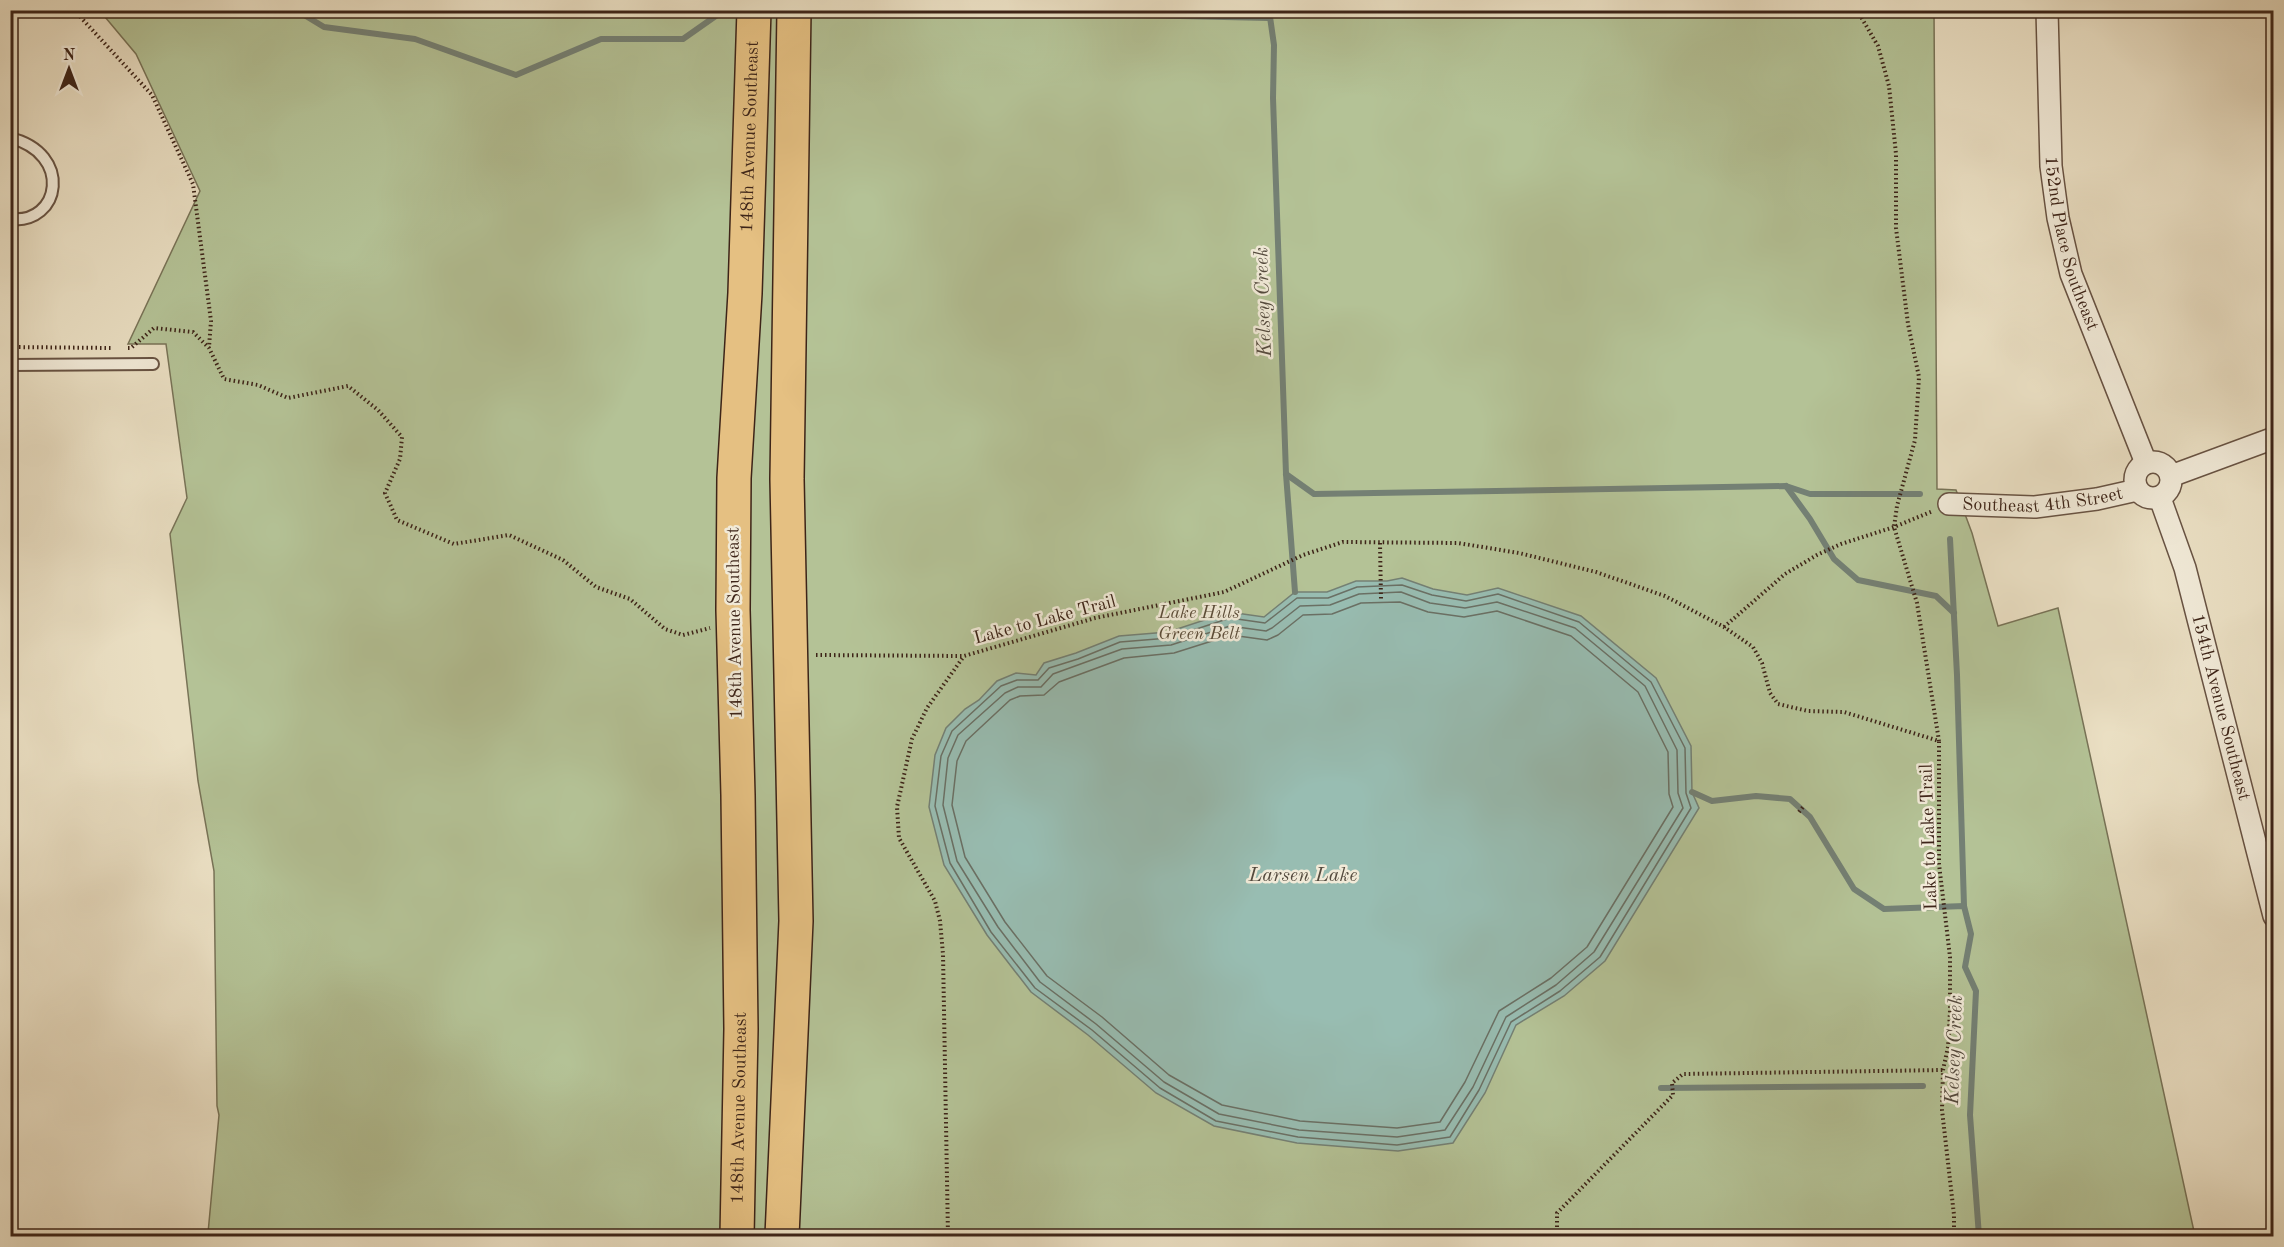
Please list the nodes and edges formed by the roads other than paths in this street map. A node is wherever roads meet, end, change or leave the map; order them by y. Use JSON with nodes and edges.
{"nodes":[{"id":1,"x":754,"y":10,"type":"edge"},
{"id":2,"x":794,"y":10,"type":"edge"},
{"id":3,"x":2047,"y":10,"type":"edge"},
{"id":4,"x":10,"y":138,"type":"edge"},
{"id":5,"x":10,"y":219,"type":"edge"},
{"id":6,"x":745,"y":293,"type":"junction"},
{"id":7,"x":790,"y":316,"type":"junction"},
{"id":8,"x":10,"y":364,"type":"edge"},
{"id":9,"x":153,"y":364,"type":"dead end"},
{"id":10,"x":2274,"y":438,"type":"edge"},
{"id":11,"x":2146,"y":463,"type":"junction"},
{"id":12,"x":2171,"y":476,"type":"junction"},
{"id":13,"x":2137,"y":490,"type":"junction"},
{"id":14,"x":2160,"y":498,"type":"junction"},
{"id":15,"x":1949,"y":504,"type":"road end"},
{"id":16,"x":2274,"y":916,"type":"edge"},
{"id":17,"x":741,"y":1029,"type":"junction"},
{"id":18,"x":790,"y":1074,"type":"junction"},
{"id":19,"x":737,"y":1236,"type":"edge"},
{"id":20,"x":782,"y":1236,"type":"edge"}],
"edges":[{"from":1,"to":6,"type":"main road","name":"148th Avenue Southeast"},
{"from":2,"to":7,"type":"main road"},
{"from":3,"to":11,"type":"street","name":"152nd Place Southeast"},
{"from":4,"to":5,"type":"lane"},
{"from":6,"to":7,"type":"main road"},
{"from":6,"to":17,"type":"main road","name":"148th Avenue Southeast"},
{"from":7,"to":18,"type":"main road"},
{"from":8,"to":9,"type":"lane"},
{"from":10,"to":12,"type":"street"},
{"from":11,"to":12,"type":"street"},
{"from":11,"to":13,"type":"street"},
{"from":12,"to":14,"type":"street"},
{"from":13,"to":14,"type":"street"},
{"from":13,"to":15,"type":"street","name":"Southeast 4th Street"},
{"from":14,"to":16,"type":"street","name":"154th Avenue Southeast"},
{"from":17,"to":18,"type":"main road"},
{"from":17,"to":19,"type":"main road","name":"148th Avenue Southeast"},
{"from":18,"to":20,"type":"main road"}]}
